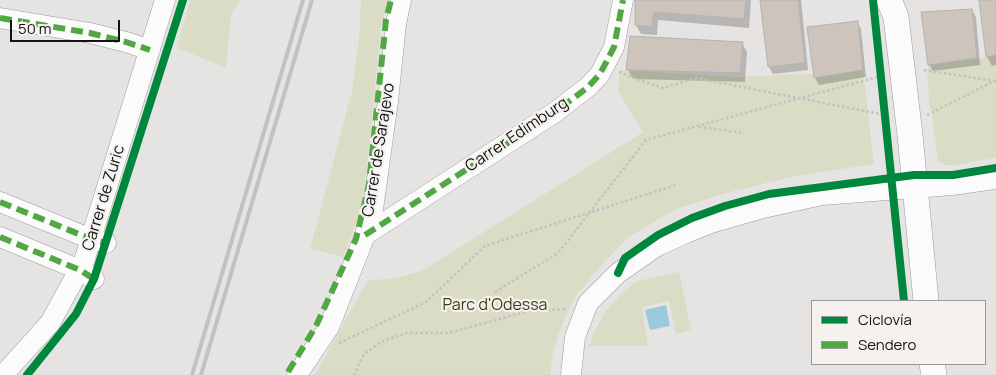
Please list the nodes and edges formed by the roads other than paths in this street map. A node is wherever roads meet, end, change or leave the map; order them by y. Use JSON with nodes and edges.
{"nodes":[{"id":1,"x":165,"y":0,"type":"edge"},
{"id":2,"x":401,"y":0,"type":"edge"},
{"id":3,"x":623,"y":0,"type":"edge"},
{"id":4,"x":894,"y":6,"type":"edge"},
{"id":5,"x":0,"y":18,"type":"edge"},
{"id":6,"x":150,"y":50,"type":"junction"},
{"id":7,"x":996,"y":179,"type":"edge"},
{"id":8,"x":915,"y":188,"type":"junction"},
{"id":9,"x":0,"y":202,"type":"edge"},
{"id":10,"x":365,"y":234,"type":"junction"},
{"id":11,"x":0,"y":237,"type":"edge"},
{"id":12,"x":98,"y":241,"type":"junction"},
{"id":13,"x":87,"y":274,"type":"junction"},
{"id":14,"x":926,"y":300,"type":"edge"},
{"id":15,"x":3,"y":375,"type":"edge"},
{"id":16,"x":297,"y":375,"type":"edge"},
{"id":17,"x":571,"y":375,"type":"edge"}],
"edges":[{"from":1,"to":6,"type":"street","name":"Carrer de Zuric"},
{"from":2,"to":10,"type":"street","name":"Carrer de Sarajevo"},
{"from":3,"to":10,"type":"street","name":"Carrer Edimburg"},
{"from":4,"to":8,"type":"main road"},
{"from":5,"to":6,"type":"street"},
{"from":6,"to":12,"type":"street","name":"Carrer de Zuric"},
{"from":7,"to":8,"type":"street"},
{"from":8,"to":14,"type":"main road"},
{"from":8,"to":17,"type":"street"},
{"from":9,"to":12,"type":"street"},
{"from":10,"to":16,"type":"street","name":"Carrer de Sarajevo"},
{"from":11,"to":13,"type":"street"},
{"from":12,"to":13,"type":"street","name":"Carrer de Zuric"},
{"from":13,"to":15,"type":"street","name":"Carrer de Zuric"}]}
